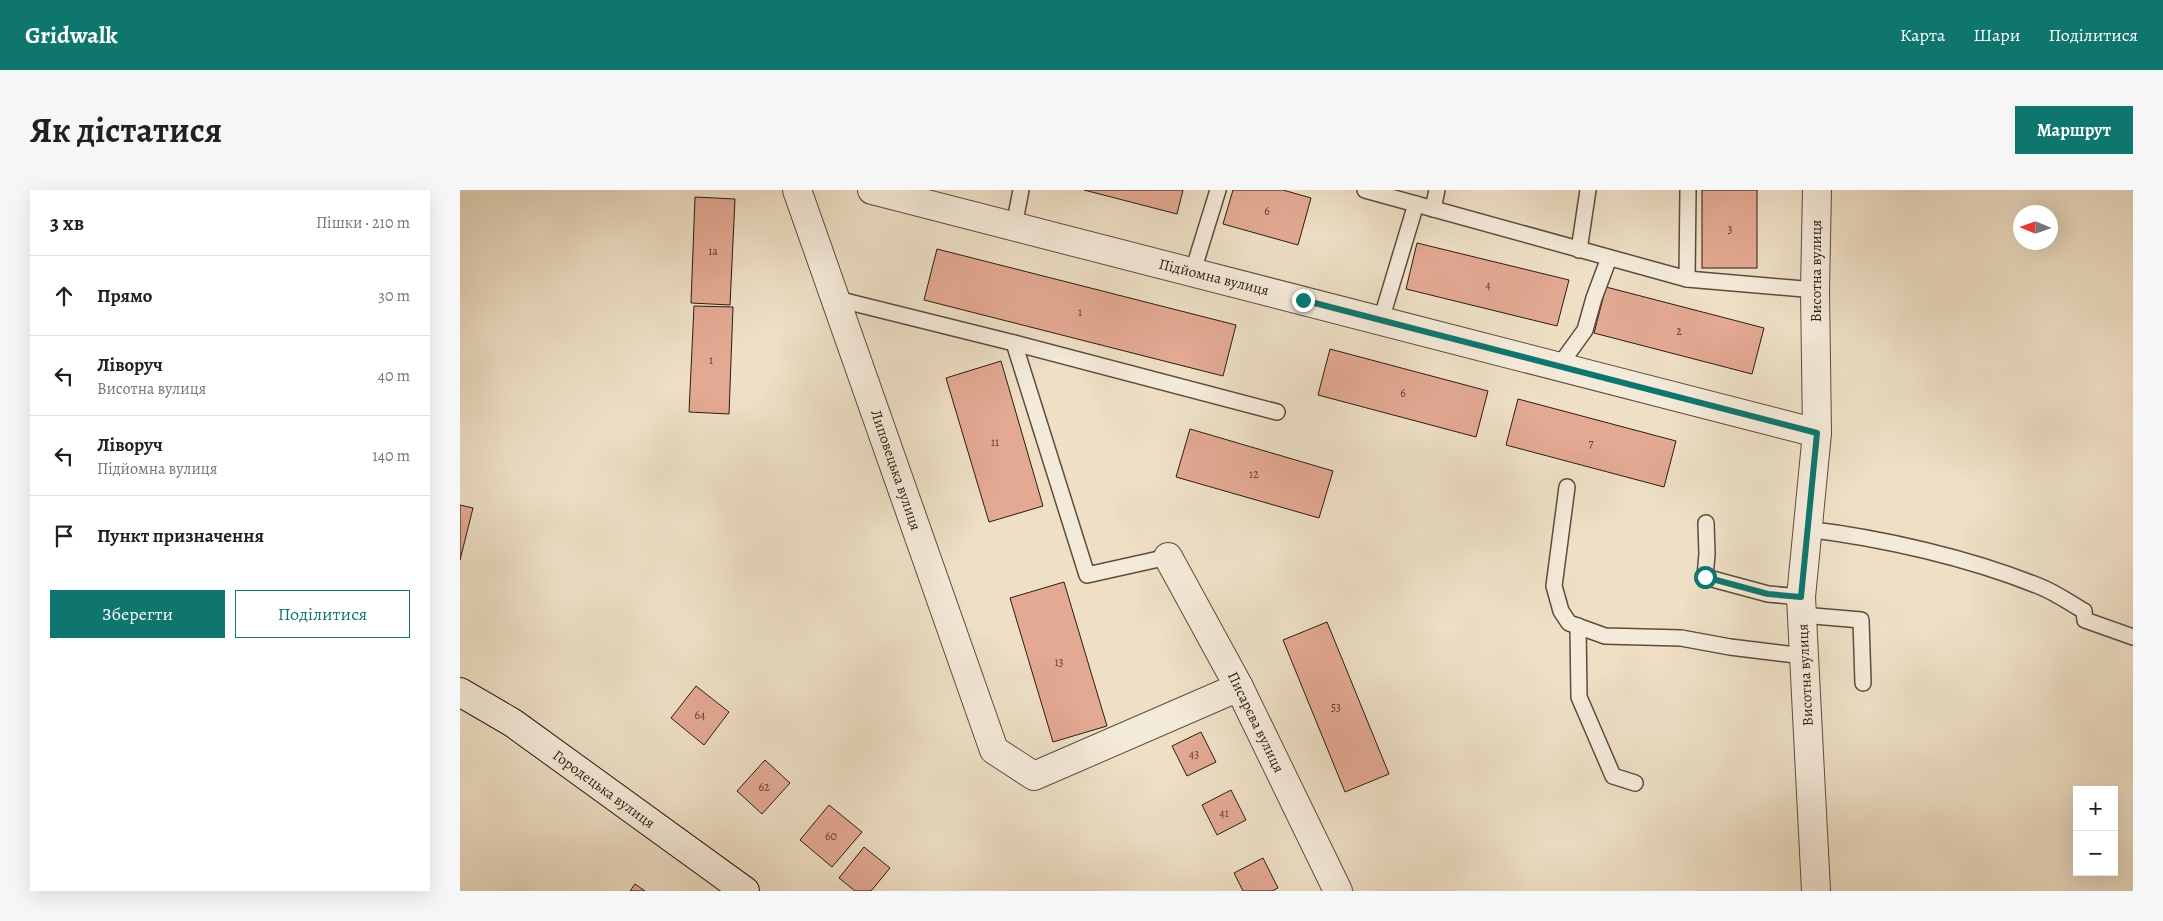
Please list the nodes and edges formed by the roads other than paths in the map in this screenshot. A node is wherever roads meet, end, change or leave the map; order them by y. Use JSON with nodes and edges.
{"nodes":[{"id":1,"x":797,"y":190,"type":"edge"},
{"id":2,"x":872,"y":190,"type":"edge"},
{"id":3,"x":1021,"y":190,"type":"edge"},
{"id":4,"x":1218,"y":190,"type":"edge"},
{"id":5,"x":1365,"y":190,"type":"edge"},
{"id":6,"x":1437,"y":190,"type":"edge"},
{"id":7,"x":1588,"y":190,"type":"edge"},
{"id":8,"x":1688,"y":190,"type":"edge"},
{"id":9,"x":1817,"y":190,"type":"edge"},
{"id":10,"x":1416,"y":204,"type":"junction"},
{"id":11,"x":1433,"y":209,"type":"junction"},
{"id":12,"x":1014,"y":226,"type":"junction"},
{"id":13,"x":1580,"y":250,"type":"junction"},
{"id":14,"x":1609,"y":258,"type":"junction"},
{"id":15,"x":1193,"y":272,"type":"junction"},
{"id":16,"x":1687,"y":279,"type":"junction"},
{"id":17,"x":1815,"y":290,"type":"junction"},
{"id":18,"x":837,"y":299,"type":"junction"},
{"id":19,"x":1381,"y":320,"type":"junction"},
{"id":20,"x":1014,"y":343,"type":"junction"},
{"id":21,"x":1559,"y":366,"type":"junction"},
{"id":22,"x":1277,"y":412,"type":"dead end"},
{"id":23,"x":1817,"y":433,"type":"junction"},
{"id":24,"x":1567,"y":487,"type":"dead end"},
{"id":25,"x":1706,"y":523,"type":"dead end"},
{"id":26,"x":1806,"y":529,"type":"junction"},
{"id":27,"x":1168,"y":556,"type":"joint"},
{"id":28,"x":1801,"y":606,"type":"junction"},
{"id":29,"x":1578,"y":626,"type":"junction"},
{"id":30,"x":2133,"y":637,"type":"edge"},
{"id":31,"x":1804,"y":656,"type":"junction"},
{"id":32,"x":1863,"y":683,"type":"dead end"},
{"id":33,"x":1239,"y":687,"type":"junction"},
{"id":34,"x":460,"y":692,"type":"edge"},
{"id":35,"x":1634,"y":783,"type":"dead end"},
{"id":36,"x":746,"y":891,"type":"edge"},
{"id":37,"x":1338,"y":891,"type":"edge"},
{"id":38,"x":1816,"y":891,"type":"edge"}],
"edges":[{"from":1,"to":18,"type":"street","name":"Липовецька вулиця"},
{"from":2,"to":12,"type":"street","name":"Підйомна вулиця"},
{"from":3,"to":12,"type":"lane"},
{"from":4,"to":15,"type":"lane"},
{"from":5,"to":10,"type":"lane"},
{"from":6,"to":11,"type":"lane"},
{"from":7,"to":13,"type":"lane"},
{"from":8,"to":16,"type":"lane"},
{"from":9,"to":17,"type":"street","name":"Висотна вулиця"},
{"from":10,"to":11,"type":"lane"},
{"from":10,"to":19,"type":"lane"},
{"from":11,"to":13,"type":"lane"},
{"from":12,"to":15,"type":"street","name":"Підйомна вулиця"},
{"from":13,"to":14,"type":"lane"},
{"from":14,"to":16,"type":"lane"},
{"from":14,"to":21,"type":"lane"},
{"from":15,"to":19,"type":"street","name":"Підйомна вулиця"},
{"from":16,"to":17,"type":"lane"},
{"from":17,"to":23,"type":"street","name":"Висотна вулиця"},
{"from":18,"to":20,"type":"lane"},
{"from":18,"to":33,"type":"street","name":"Липовецька вулиця"},
{"from":19,"to":21,"type":"street","name":"Підйомна вулиця"},
{"from":20,"to":22,"type":"lane"},
{"from":20,"to":27,"type":"lane"},
{"from":21,"to":23,"type":"street","name":"Підйомна вулиця"},
{"from":23,"to":26,"type":"street","name":"Висотна вулиця"},
{"from":24,"to":29,"type":"lane"},
{"from":25,"to":28,"type":"lane"},
{"from":26,"to":28,"type":"street","name":"Висотна вулиця"},
{"from":26,"to":30,"type":"lane"},
{"from":27,"to":33,"type":"street","name":"Писарєва вулиця"},
{"from":28,"to":31,"type":"street","name":"Висотна вулиця"},
{"from":28,"to":32,"type":"lane"},
{"from":29,"to":31,"type":"lane"},
{"from":29,"to":35,"type":"lane"},
{"from":31,"to":38,"type":"street","name":"Висотна вулиця"},
{"from":33,"to":37,"type":"street","name":"Писарєва вулиця"},
{"from":34,"to":36,"type":"street","name":"Городецька вулиця"}]}
